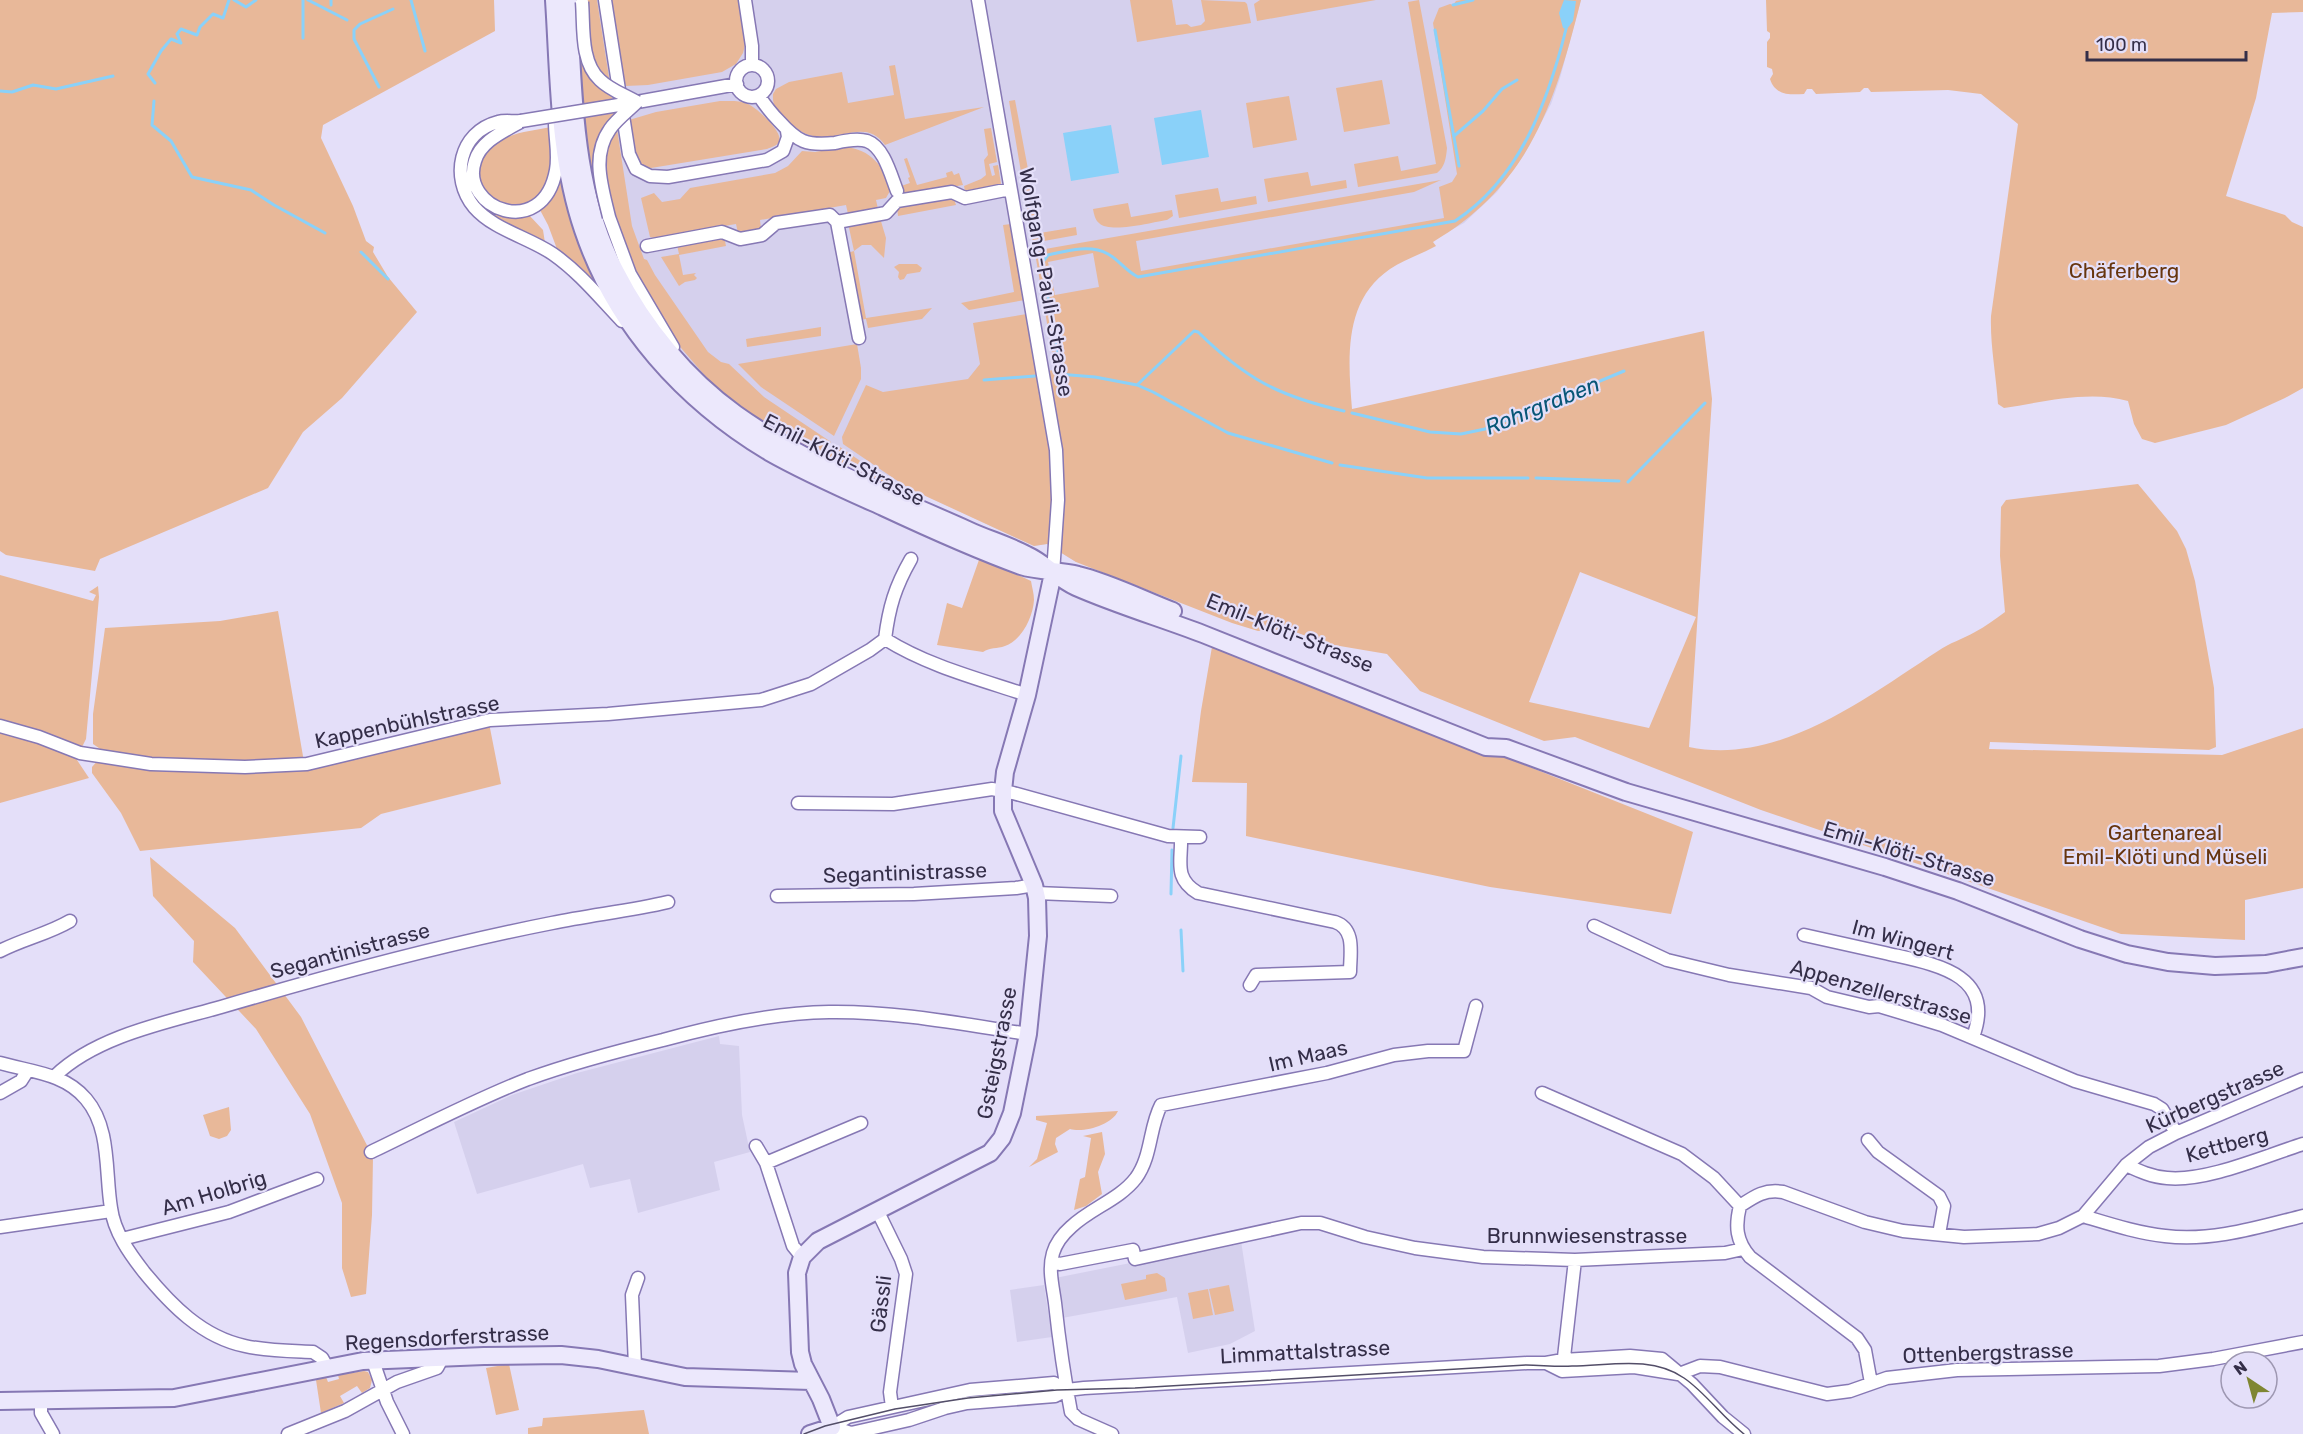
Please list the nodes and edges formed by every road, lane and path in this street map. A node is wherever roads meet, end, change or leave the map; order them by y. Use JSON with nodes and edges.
{"nodes":[{"id":1,"x":554,"y":0,"type":"edge"},
{"id":2,"x":605,"y":0,"type":"edge"},
{"id":3,"x":745,"y":0,"type":"edge"},
{"id":4,"x":978,"y":0,"type":"edge"},
{"id":5,"x":577,"y":1,"type":"edge"},
{"id":6,"x":558,"y":59,"type":"junction"},
{"id":7,"x":752,"y":64,"type":"junction"},
{"id":8,"x":736,"y":84,"type":"junction"},
{"id":9,"x":759,"y":96,"type":"junction"},
{"id":10,"x":637,"y":102,"type":"junction"},
{"id":11,"x":521,"y":122,"type":"junction"},
{"id":12,"x":787,"y":131,"type":"junction"},
{"id":13,"x":1010,"y":189,"type":"junction"},
{"id":14,"x":897,"y":191,"type":"dead end"},
{"id":15,"x":837,"y":222,"type":"junction"},
{"id":16,"x":647,"y":246,"type":"dead end"},
{"id":17,"x":859,"y":338,"type":"dead end"},
{"id":18,"x":640,"y":339,"type":"junction"},
{"id":19,"x":690,"y":373,"type":"junction"},
{"id":20,"x":911,"y":559,"type":"dead end"},
{"id":21,"x":1053,"y":573,"type":"junction"},
{"id":22,"x":885,"y":639,"type":"junction"},
{"id":23,"x":1027,"y":695,"type":"junction"},
{"id":24,"x":0,"y":726,"type":"edge"},
{"id":25,"x":1002,"y":791,"type":"junction"},
{"id":26,"x":798,"y":803,"type":"dead end"},
{"id":27,"x":1180,"y":837,"type":"junction"},
{"id":28,"x":1200,"y":837,"type":"dead end"},
{"id":29,"x":1035,"y":889,"type":"junction"},
{"id":30,"x":777,"y":896,"type":"dead end"},
{"id":31,"x":1111,"y":896,"type":"dead end"},
{"id":32,"x":668,"y":902,"type":"dead end"},
{"id":33,"x":70,"y":921,"type":"dead end"},
{"id":34,"x":1594,"y":926,"type":"dead end"},
{"id":35,"x":1804,"y":935,"type":"dead end"},
{"id":36,"x":0,"y":951,"type":"edge"},
{"id":37,"x":2303,"y":957,"type":"edge"},
{"id":38,"x":1250,"y":985,"type":"dead end"},
{"id":39,"x":1476,"y":1006,"type":"dead end"},
{"id":40,"x":1028,"y":1034,"type":"junction"},
{"id":41,"x":1973,"y":1037,"type":"junction"},
{"id":42,"x":0,"y":1063,"type":"edge"},
{"id":43,"x":28,"y":1070,"type":"junction"},
{"id":44,"x":55,"y":1076,"type":"junction"},
{"id":45,"x":2303,"y":1079,"type":"edge"},
{"id":46,"x":1542,"y":1093,"type":"dead end"},
{"id":47,"x":0,"y":1094,"type":"edge"},
{"id":48,"x":861,"y":1123,"type":"dead end"},
{"id":49,"x":2176,"y":1132,"type":"junction"},
{"id":50,"x":1868,"y":1140,"type":"dead end"},
{"id":51,"x":2303,"y":1144,"type":"edge"},
{"id":52,"x":756,"y":1146,"type":"dead end"},
{"id":53,"x":371,"y":1152,"type":"dead end"},
{"id":54,"x":766,"y":1163,"type":"junction"},
{"id":55,"x":2126,"y":1165,"type":"junction"},
{"id":56,"x":316,"y":1179,"type":"dead end"},
{"id":57,"x":1740,"y":1206,"type":"junction"},
{"id":58,"x":111,"y":1211,"type":"junction"},
{"id":59,"x":878,"y":1212,"type":"junction"},
{"id":60,"x":2084,"y":1216,"type":"junction"},
{"id":61,"x":2303,"y":1216,"type":"edge"},
{"id":62,"x":0,"y":1227,"type":"edge"},
{"id":63,"x":1939,"y":1234,"type":"junction"},
{"id":64,"x":122,"y":1239,"type":"junction"},
{"id":65,"x":1743,"y":1249,"type":"junction"},
{"id":66,"x":802,"y":1257,"type":"junction"},
{"id":67,"x":1575,"y":1260,"type":"junction"},
{"id":68,"x":1052,"y":1262,"type":"junction"},
{"id":69,"x":638,"y":1278,"type":"dead end"},
{"id":70,"x":2303,"y":1342,"type":"edge"},
{"id":71,"x":443,"y":1357,"type":"junction"},
{"id":72,"x":373,"y":1361,"type":"junction"},
{"id":73,"x":1563,"y":1365,"type":"junction"},
{"id":74,"x":635,"y":1366,"type":"junction"},
{"id":75,"x":327,"y":1367,"type":"junction"},
{"id":76,"x":1679,"y":1374,"type":"junction"},
{"id":77,"x":811,"y":1381,"type":"junction"},
{"id":78,"x":1871,"y":1383,"type":"junction"},
{"id":79,"x":383,"y":1389,"type":"junction"},
{"id":80,"x":1067,"y":1390,"type":"junction"},
{"id":81,"x":0,"y":1401,"type":"edge"},
{"id":82,"x":41,"y":1401,"type":"junction"},
{"id":83,"x":945,"y":1402,"type":"junction"},
{"id":84,"x":892,"y":1407,"type":"junction"},
{"id":85,"x":833,"y":1430,"type":"edge"},
{"id":86,"x":53,"y":1434,"type":"edge"},
{"id":87,"x":288,"y":1434,"type":"edge"},
{"id":88,"x":403,"y":1434,"type":"edge"},
{"id":89,"x":810,"y":1434,"type":"edge"},
{"id":90,"x":1112,"y":1434,"type":"edge"},
{"id":91,"x":1744,"y":1434,"type":"edge"}],
"edges":[{"from":1,"to":6,"type":"street","name":"Emil-Klöti-Strasse"},
{"from":2,"to":12,"type":"street"},
{"from":3,"to":7,"type":"street"},
{"from":4,"to":13,"type":"street","name":"Wolfgang-Pauli-Strasse"},
{"from":5,"to":10,"type":"street","bridge":true},
{"from":5,"to":19,"type":"street","name":"Emil-Klöti-Strasse"},
{"from":6,"to":11,"type":"street"},
{"from":6,"to":18,"type":"street","name":"Emil-Klöti-Strasse"},
{"from":7,"to":8,"type":"street"},
{"from":7,"to":9,"type":"street"},
{"from":8,"to":9,"type":"street"},
{"from":8,"to":10,"type":"street"},
{"from":9,"to":12,"type":"street"},
{"from":10,"to":11,"type":"street","bridge":true},
{"from":10,"to":19,"type":"street","bridge":true},
{"from":11,"to":18,"type":"street"},
{"from":12,"to":14,"type":"street"},
{"from":13,"to":15,"type":"street"},
{"from":13,"to":21,"type":"street","name":"Wolfgang-Pauli-Strasse"},
{"from":15,"to":16,"type":"street"},
{"from":15,"to":17,"type":"street"},
{"from":18,"to":21,"type":"street","name":"Emil-Klöti-Strasse"},
{"from":19,"to":21,"type":"street","name":"Emil-Klöti-Strasse"},
{"from":20,"to":22,"type":"street"},
{"from":21,"to":23,"type":"street","name":"Gsteigstrasse"},
{"from":21,"to":37,"type":"street","name":"Emil-Klöti-Strasse"},
{"from":22,"to":23,"type":"street"},
{"from":22,"to":24,"type":"street","name":"Kappenbühlstrasse"},
{"from":23,"to":25,"type":"street","name":"Gsteigstrasse"},
{"from":25,"to":26,"type":"street"},
{"from":25,"to":27,"type":"street"},
{"from":25,"to":29,"type":"street","name":"Gsteigstrasse"},
{"from":27,"to":28,"type":"street"},
{"from":27,"to":38,"type":"street"},
{"from":29,"to":30,"type":"street","name":"Segantinistrasse"},
{"from":29,"to":31,"type":"street","name":"Segantinistrasse"},
{"from":29,"to":40,"type":"street","name":"Gsteigstrasse"},
{"from":32,"to":44,"type":"street","name":"Segantinistrasse"},
{"from":33,"to":36,"type":"street"},
{"from":34,"to":41,"type":"street","name":"Appenzellerstrasse"},
{"from":35,"to":41,"type":"street","name":"Im Wingert"},
{"from":39,"to":68,"type":"street","name":"Im Maas"},
{"from":40,"to":53,"type":"street"},
{"from":40,"to":59,"type":"street","name":"Gsteigstrasse"},
{"from":41,"to":49,"type":"street","name":"Appenzellerstrasse"},
{"from":42,"to":43,"type":"street"},
{"from":43,"to":44,"type":"street"},
{"from":43,"to":47,"type":"street"},
{"from":44,"to":58,"type":"street"},
{"from":45,"to":49,"type":"street","name":"Kürbergstrasse"},
{"from":46,"to":57,"type":"street"},
{"from":48,"to":54,"type":"street"},
{"from":49,"to":55,"type":"street","name":"Kürbergstrasse"},
{"from":50,"to":63,"type":"street"},
{"from":51,"to":55,"type":"street","name":"Kettberg"},
{"from":52,"to":54,"type":"street"},
{"from":54,"to":66,"type":"street"},
{"from":55,"to":60,"type":"street","name":"Kürbergstrasse"},
{"from":56,"to":64,"type":"street","name":"Am Holbrig"},
{"from":57,"to":63,"type":"street","name":"Kürbergstrasse"},
{"from":57,"to":65,"type":"street"},
{"from":58,"to":62,"type":"street"},
{"from":58,"to":64,"type":"street"},
{"from":59,"to":66,"type":"street","name":"Gsteigstrasse"},
{"from":59,"to":84,"type":"street","name":"Gässli"},
{"from":60,"to":61,"type":"street"},
{"from":60,"to":63,"type":"street","name":"Kürbergstrasse"},
{"from":64,"to":75,"type":"street"},
{"from":65,"to":67,"type":"street","name":"Brunnwiesenstrasse"},
{"from":65,"to":78,"type":"street"},
{"from":66,"to":77,"type":"street"},
{"from":67,"to":68,"type":"street","name":"Brunnwiesenstrasse"},
{"from":67,"to":73,"type":"street"},
{"from":68,"to":80,"type":"street"},
{"from":69,"to":74,"type":"street"},
{"from":70,"to":78,"type":"street","name":"Ottenbergstrasse"},
{"from":71,"to":72,"type":"street","name":"Regensdorferstrasse"},
{"from":71,"to":74,"type":"street","name":"Regensdorferstrasse"},
{"from":71,"to":79,"type":"street"},
{"from":72,"to":75,"type":"street","name":"Regensdorferstrasse"},
{"from":72,"to":79,"type":"street"},
{"from":73,"to":76,"type":"street","name":"Limmattalstrasse"},
{"from":73,"to":80,"type":"street","name":"Limmattalstrasse"},
{"from":74,"to":77,"type":"street","name":"Regensdorferstrasse"},
{"from":75,"to":82,"type":"street","name":"Regensdorferstrasse"},
{"from":76,"to":78,"type":"street","name":"Ottenbergstrasse"},
{"from":76,"to":91,"type":"street"},
{"from":77,"to":85,"type":"street"},
{"from":79,"to":87,"type":"street"},
{"from":79,"to":88,"type":"street"},
{"from":80,"to":83,"type":"street","name":"Limmattalstrasse"},
{"from":80,"to":90,"type":"street"},
{"from":81,"to":82,"type":"street","name":"Regensdorferstrasse"},
{"from":82,"to":86,"type":"street"},
{"from":83,"to":84,"type":"street"},
{"from":83,"to":85,"type":"street"},
{"from":84,"to":85,"type":"street"},
{"from":85,"to":89,"type":"street"}]}
